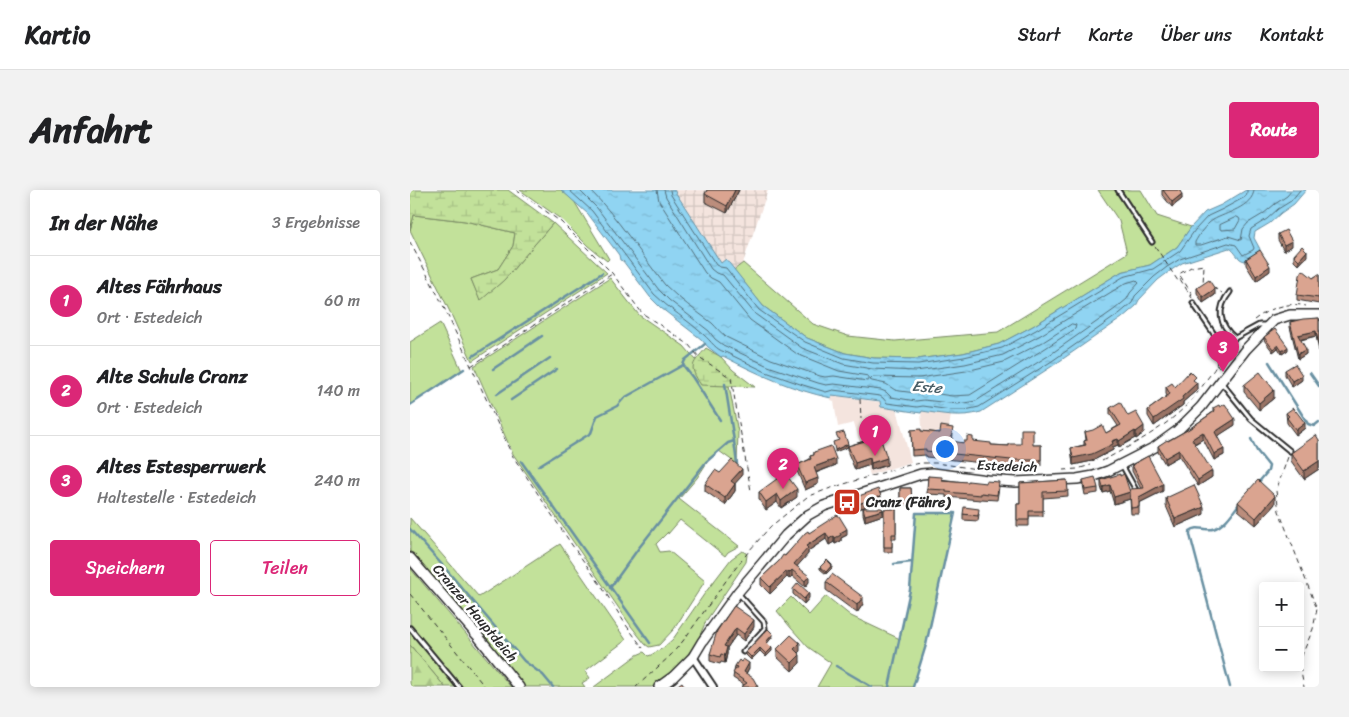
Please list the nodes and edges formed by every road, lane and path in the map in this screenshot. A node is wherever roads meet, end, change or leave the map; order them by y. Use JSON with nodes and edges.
{"nodes":[{"id":1,"x":516,"y":190,"type":"edge"},
{"id":2,"x":1118,"y":190,"type":"edge"},
{"id":3,"x":410,"y":242,"type":"edge"},
{"id":4,"x":1152,"y":242,"type":"dead end"},
{"id":5,"x":1157,"y":250,"type":"dead end"},
{"id":6,"x":612,"y":273,"type":"junction"},
{"id":7,"x":1203,"y":278,"type":"junction"},
{"id":8,"x":1206,"y":280,"type":"edge"},
{"id":9,"x":1209,"y":284,"type":"edge"},
{"id":10,"x":1203,"y":289,"type":"edge"},
{"id":11,"x":1230,"y":292,"type":"dead end"},
{"id":12,"x":1191,"y":295,"type":"junction"},
{"id":13,"x":1227,"y":296,"type":"junction"},
{"id":14,"x":1194,"y":303,"type":"joint"},
{"id":15,"x":1319,"y":315,"type":"edge"},
{"id":16,"x":1268,"y":326,"type":"junction"},
{"id":17,"x":1216,"y":337,"type":"junction"},
{"id":18,"x":1235,"y":338,"type":"junction"},
{"id":19,"x":471,"y":366,"type":"junction"},
{"id":20,"x":1221,"y":382,"type":"junction"},
{"id":21,"x":860,"y":399,"type":"dead end"},
{"id":22,"x":862,"y":419,"type":"dead end"},
{"id":23,"x":1290,"y":451,"type":"joint"},
{"id":24,"x":1102,"y":461,"type":"dead end"},
{"id":25,"x":1122,"y":464,"type":"junction"},
{"id":26,"x":751,"y":492,"type":"dead end"},
{"id":27,"x":1137,"y":492,"type":"edge"},
{"id":28,"x":807,"y":498,"type":"dead end"},
{"id":29,"x":410,"y":558,"type":"edge"},
{"id":30,"x":738,"y":592,"type":"junction"},
{"id":31,"x":410,"y":594,"type":"edge"},
{"id":32,"x":410,"y":628,"type":"edge"},
{"id":33,"x":643,"y":648,"type":"dead end"},
{"id":34,"x":1304,"y":650,"type":"edge"},
{"id":35,"x":743,"y":652,"type":"dead end"},
{"id":36,"x":692,"y":657,"type":"junction"},
{"id":37,"x":1301,"y":672,"type":"edge"},
{"id":38,"x":459,"y":687,"type":"edge"},
{"id":39,"x":485,"y":687,"type":"edge"},
{"id":40,"x":519,"y":687,"type":"edge"},
{"id":41,"x":636,"y":687,"type":"edge"},
{"id":42,"x":659,"y":687,"type":"edge"},
{"id":43,"x":713,"y":687,"type":"edge"},
{"id":44,"x":1304,"y":687,"type":"edge"}],
"edges":[{"from":1,"to":6,"type":"path"},
{"from":2,"to":4,"type":"lane"},
{"from":3,"to":19,"type":"path"},
{"from":5,"to":12,"type":"path"},
{"from":6,"to":19,"type":"path"},
{"from":6,"to":26,"type":"path"},
{"from":7,"to":8,"type":"path"},
{"from":7,"to":10,"type":"path"},
{"from":7,"to":12,"type":"path"},
{"from":9,"to":13,"type":"path"},
{"from":11,"to":13,"type":"lane"},
{"from":12,"to":14,"type":"path"},
{"from":13,"to":18,"type":"lane"},
{"from":14,"to":17,"type":"lane"},
{"from":15,"to":16,"type":"street","name":"Estedeich"},
{"from":16,"to":18,"type":"lane"},
{"from":16,"to":20,"type":"street","name":"Estedeich"},
{"from":17,"to":18,"type":"lane"},
{"from":17,"to":24,"type":"path"},
{"from":19,"to":33,"type":"path"},
{"from":20,"to":23,"type":"lane"},
{"from":20,"to":25,"type":"street","name":"Estedeich"},
{"from":21,"to":22,"type":"path"},
{"from":23,"to":34,"type":"path"},
{"from":25,"to":27,"type":"lane"},
{"from":25,"to":30,"type":"street","name":"Estedeich"},
{"from":28,"to":41,"type":"path"},
{"from":29,"to":40,"type":"street","name":"Cranzer Hauptdeich"},
{"from":30,"to":35,"type":"lane"},
{"from":30,"to":36,"type":"street","name":"Estedeich"},
{"from":31,"to":39,"type":"path"},
{"from":32,"to":38,"type":"lane"},
{"from":36,"to":42,"type":"street","name":"Estedeich"},
{"from":36,"to":43,"type":"street"},
{"from":37,"to":44,"type":"path"}]}
